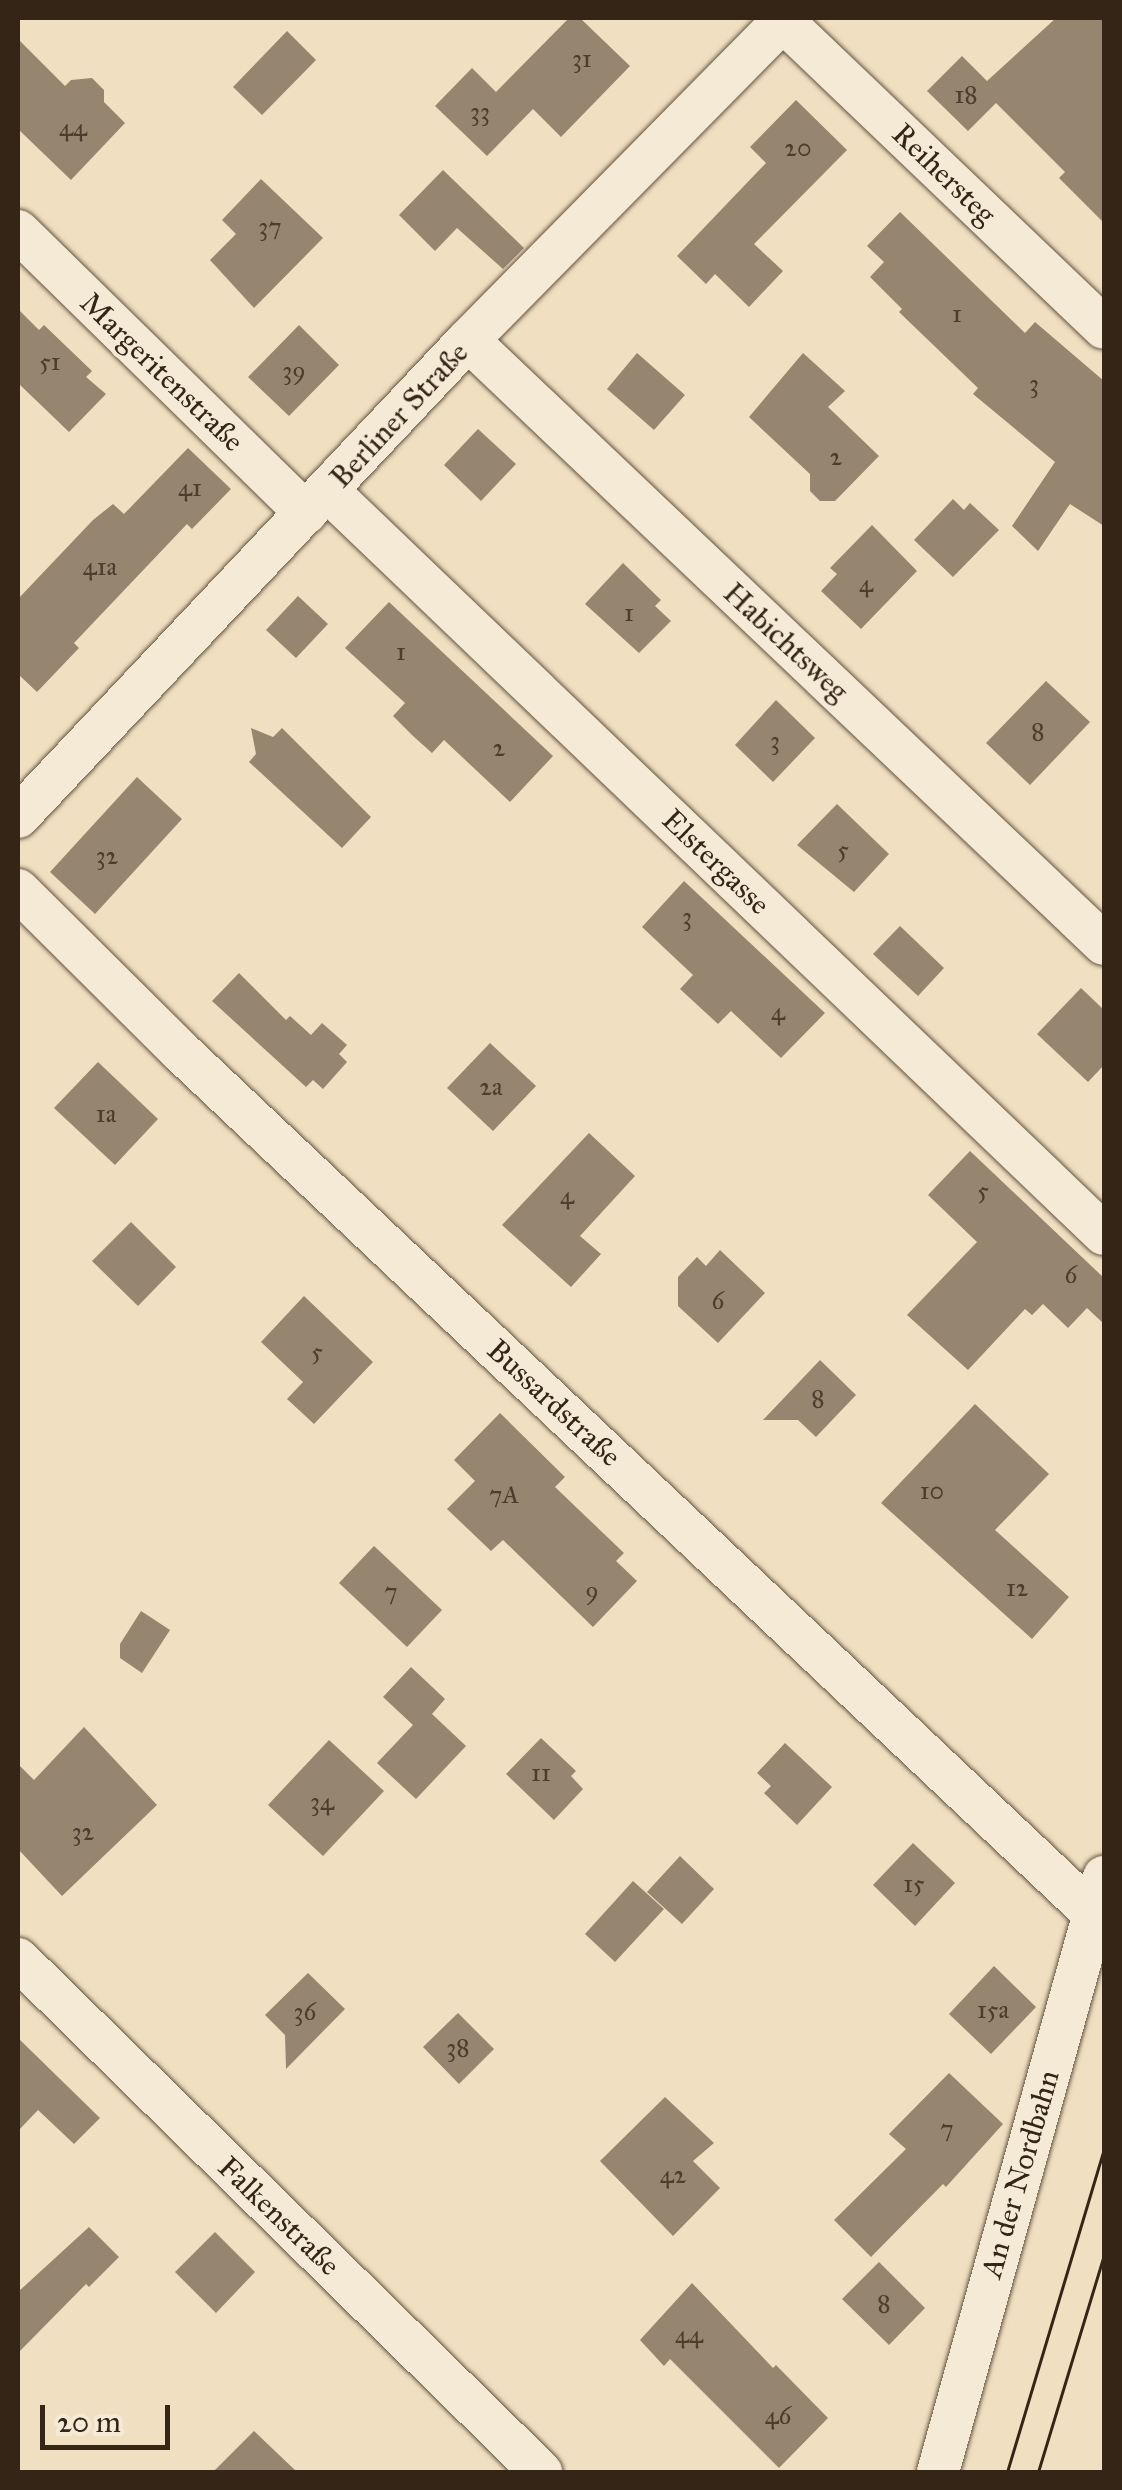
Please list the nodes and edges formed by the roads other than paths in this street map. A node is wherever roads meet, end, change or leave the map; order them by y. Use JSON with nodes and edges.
{"nodes":[{"id":1,"x":784,"y":19,"type":"edge"},
{"id":2,"x":18,"y":232,"type":"edge"},
{"id":3,"x":1104,"y":328,"type":"edge"},
{"id":4,"x":468,"y":340,"type":"junction"},
{"id":5,"x":317,"y":502,"type":"junction"},
{"id":6,"x":18,"y":817,"type":"edge"},
{"id":7,"x":18,"y":890,"type":"edge"},
{"id":8,"x":1104,"y":944,"type":"edge"},
{"id":9,"x":1104,"y":1234,"type":"edge"},
{"id":10,"x":1099,"y":1895,"type":"edge"},
{"id":11,"x":18,"y":1958,"type":"edge"},
{"id":12,"x":541,"y":2472,"type":"edge"},
{"id":13,"x":938,"y":2472,"type":"edge"}],
"edges":[{"from":1,"to":3,"type":"street","name":"Reihersteg"},
{"from":1,"to":4,"type":"street","name":"Berliner Straße"},
{"from":2,"to":5,"type":"street","name":"Margeritenstraße"},
{"from":4,"to":5,"type":"street","name":"Berliner Straße"},
{"from":4,"to":8,"type":"street","name":"Habichtsweg"},
{"from":5,"to":6,"type":"street","name":"Berliner Straße"},
{"from":5,"to":9,"type":"street","name":"Elstergasse"},
{"from":7,"to":10,"type":"street","name":"Bussardstraße"},
{"from":10,"to":13,"type":"street","name":"An der Nordbahn"},
{"from":11,"to":12,"type":"street","name":"Falkenstraße"}]}
